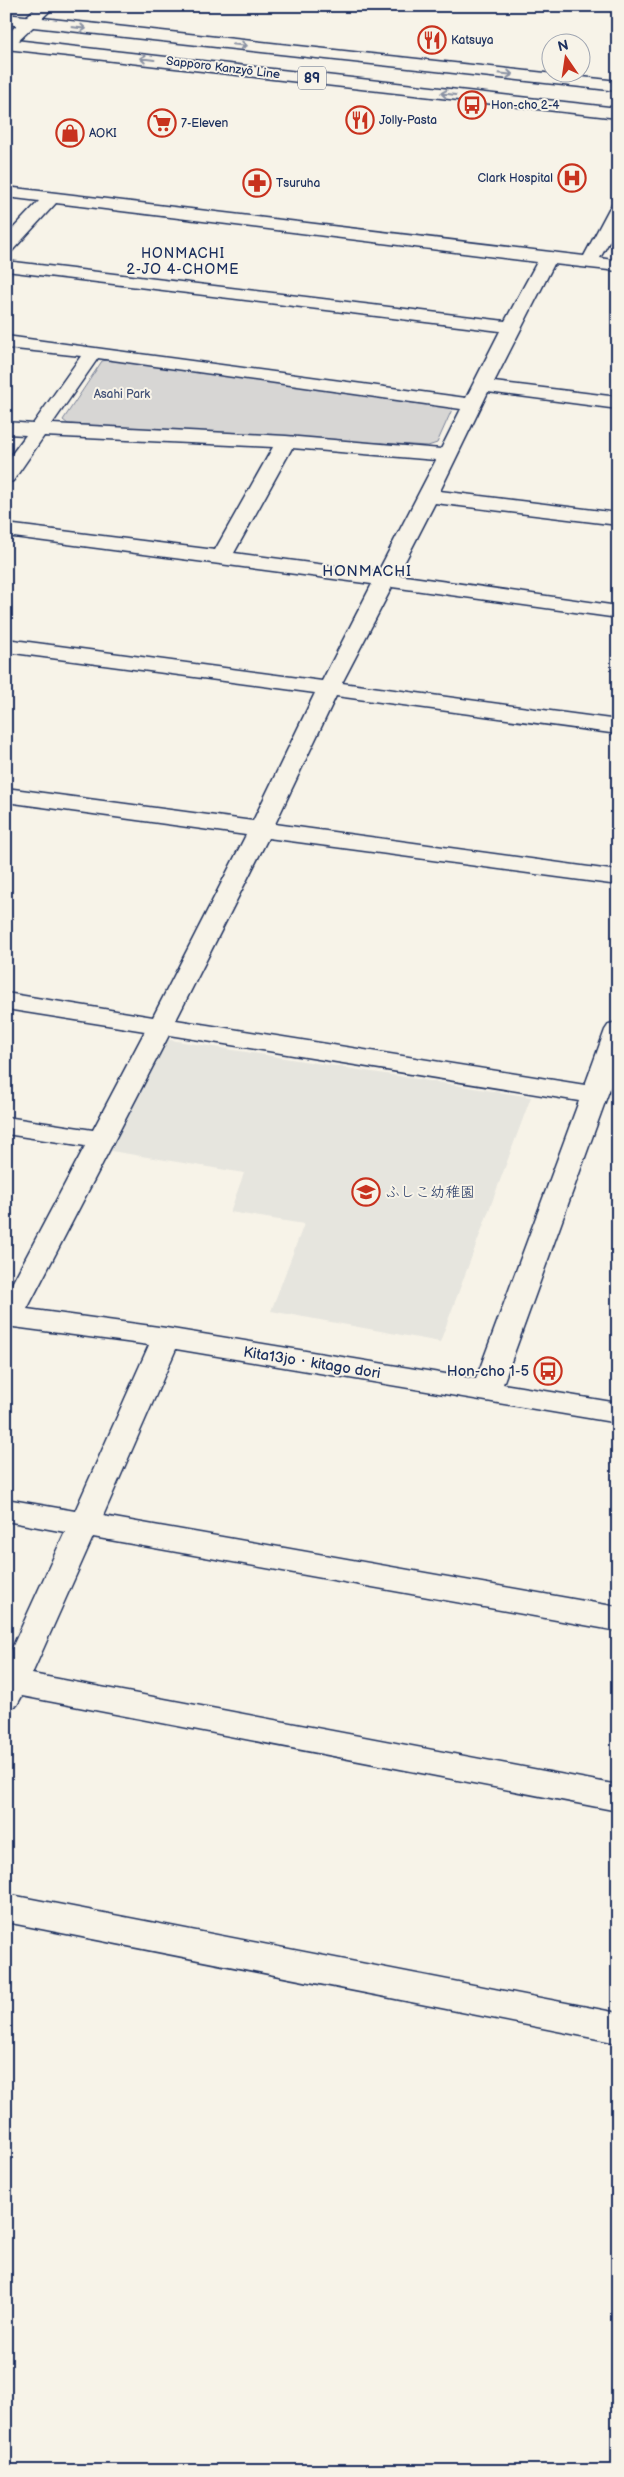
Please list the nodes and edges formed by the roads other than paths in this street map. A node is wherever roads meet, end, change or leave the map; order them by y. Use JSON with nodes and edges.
{"nodes":[{"id":1,"x":47,"y":6,"type":"edge"},
{"id":2,"x":6,"y":19,"type":"edge"},
{"id":3,"x":30,"y":22,"type":"junction"},
{"id":4,"x":6,"y":44,"type":"edge"},
{"id":5,"x":618,"y":86,"type":"edge"},
{"id":6,"x":618,"y":113,"type":"edge"},
{"id":7,"x":6,"y":192,"type":"edge"},
{"id":8,"x":51,"y":198,"type":"junction"},
{"id":9,"x":618,"y":209,"type":"edge"},
{"id":10,"x":6,"y":247,"type":"edge"},
{"id":11,"x":548,"y":258,"type":"junction"},
{"id":12,"x":589,"y":263,"type":"junction"},
{"id":13,"x":6,"y":266,"type":"edge"},
{"id":14,"x":618,"y":266,"type":"edge"},
{"id":15,"x":511,"y":327,"type":"junction"},
{"id":16,"x":6,"y":342,"type":"edge"},
{"id":17,"x":93,"y":352,"type":"junction"},
{"id":18,"x":478,"y":396,"type":"junction"},
{"id":19,"x":618,"y":403,"type":"edge"},
{"id":20,"x":6,"y":428,"type":"edge"},
{"id":21,"x":40,"y":429,"type":"junction"},
{"id":22,"x":286,"y":442,"type":"junction"},
{"id":23,"x":447,"y":455,"type":"junction"},
{"id":24,"x":6,"y":477,"type":"edge"},
{"id":25,"x":428,"y":496,"type":"junction"},
{"id":26,"x":618,"y":519,"type":"edge"},
{"id":27,"x":6,"y":530,"type":"edge"},
{"id":28,"x":221,"y":557,"type":"junction"},
{"id":29,"x":385,"y":579,"type":"junction"},
{"id":30,"x":618,"y":612,"type":"edge"},
{"id":31,"x":6,"y":645,"type":"edge"},
{"id":32,"x":328,"y":688,"type":"junction"},
{"id":33,"x":618,"y":727,"type":"edge"},
{"id":34,"x":6,"y":795,"type":"edge"},
{"id":35,"x":261,"y":829,"type":"junction"},
{"id":36,"x":618,"y":878,"type":"edge"},
{"id":37,"x":6,"y":1001,"type":"edge"},
{"id":38,"x":161,"y":1025,"type":"junction"},
{"id":39,"x":618,"y":1030,"type":"edge"},
{"id":40,"x":594,"y":1095,"type":"junction"},
{"id":41,"x":6,"y":1125,"type":"edge"},
{"id":42,"x":100,"y":1140,"type":"junction"},
{"id":43,"x":8,"y":1317,"type":"edge"},
{"id":44,"x":166,"y":1338,"type":"junction"},
{"id":45,"x":486,"y":1392,"type":"junction"},
{"id":46,"x":618,"y":1413,"type":"edge"},
{"id":47,"x":6,"y":1510,"type":"edge"},
{"id":48,"x":84,"y":1524,"type":"junction"},
{"id":49,"x":618,"y":1619,"type":"edge"},
{"id":50,"x":8,"y":1687,"type":"edge"},
{"id":51,"x":618,"y":1798,"type":"edge"},
{"id":52,"x":6,"y":1908,"type":"edge"},
{"id":53,"x":618,"y":2028,"type":"edge"}],
"edges":[{"from":1,"to":3,"type":"street"},
{"from":2,"to":3,"type":"street","name":"Sapporo Kanzyō Line","number":"89"},
{"from":3,"to":4,"type":"street"},
{"from":3,"to":5,"type":"street","name":"Sapporo Kanzyō Line","number":"89","one_way":true},
{"from":6,"to":4,"type":"street","name":"Sapporo Kanzyō Line","number":"89","one_way":true},
{"from":7,"to":8,"type":"street"},
{"from":8,"to":10,"type":"street"},
{"from":8,"to":11,"type":"street"},
{"from":9,"to":12,"type":"street"},
{"from":11,"to":12,"type":"street"},
{"from":11,"to":15,"type":"street"},
{"from":12,"to":14,"type":"street"},
{"from":13,"to":15,"type":"street"},
{"from":15,"to":18,"type":"street"},
{"from":16,"to":17,"type":"street"},
{"from":17,"to":18,"type":"street"},
{"from":17,"to":21,"type":"street"},
{"from":18,"to":19,"type":"street"},
{"from":18,"to":23,"type":"street"},
{"from":20,"to":21,"type":"street"},
{"from":21,"to":22,"type":"street"},
{"from":21,"to":24,"type":"street"},
{"from":22,"to":23,"type":"street"},
{"from":22,"to":28,"type":"street"},
{"from":23,"to":25,"type":"street"},
{"from":25,"to":26,"type":"street"},
{"from":25,"to":29,"type":"street"},
{"from":27,"to":28,"type":"street"},
{"from":28,"to":29,"type":"street"},
{"from":29,"to":30,"type":"street"},
{"from":29,"to":32,"type":"street"},
{"from":31,"to":32,"type":"street"},
{"from":32,"to":33,"type":"street"},
{"from":32,"to":35,"type":"street"},
{"from":34,"to":35,"type":"street"},
{"from":35,"to":36,"type":"street"},
{"from":35,"to":38,"type":"street"},
{"from":37,"to":38,"type":"street"},
{"from":38,"to":40,"type":"street"},
{"from":38,"to":42,"type":"street"},
{"from":39,"to":40,"type":"street"},
{"from":40,"to":45,"type":"street"},
{"from":41,"to":42,"type":"street"},
{"from":42,"to":43,"type":"street"},
{"from":43,"to":44,"type":"street","name":"Kita13jo・kitago dori"},
{"from":44,"to":45,"type":"street","name":"Kita13jo・kitago dori"},
{"from":44,"to":48,"type":"street"},
{"from":45,"to":46,"type":"street","name":"Kita13jo・kitago dori"},
{"from":47,"to":48,"type":"street"},
{"from":48,"to":49,"type":"street"},
{"from":48,"to":50,"type":"street"},
{"from":50,"to":51,"type":"street"},
{"from":52,"to":53,"type":"street"}]}
